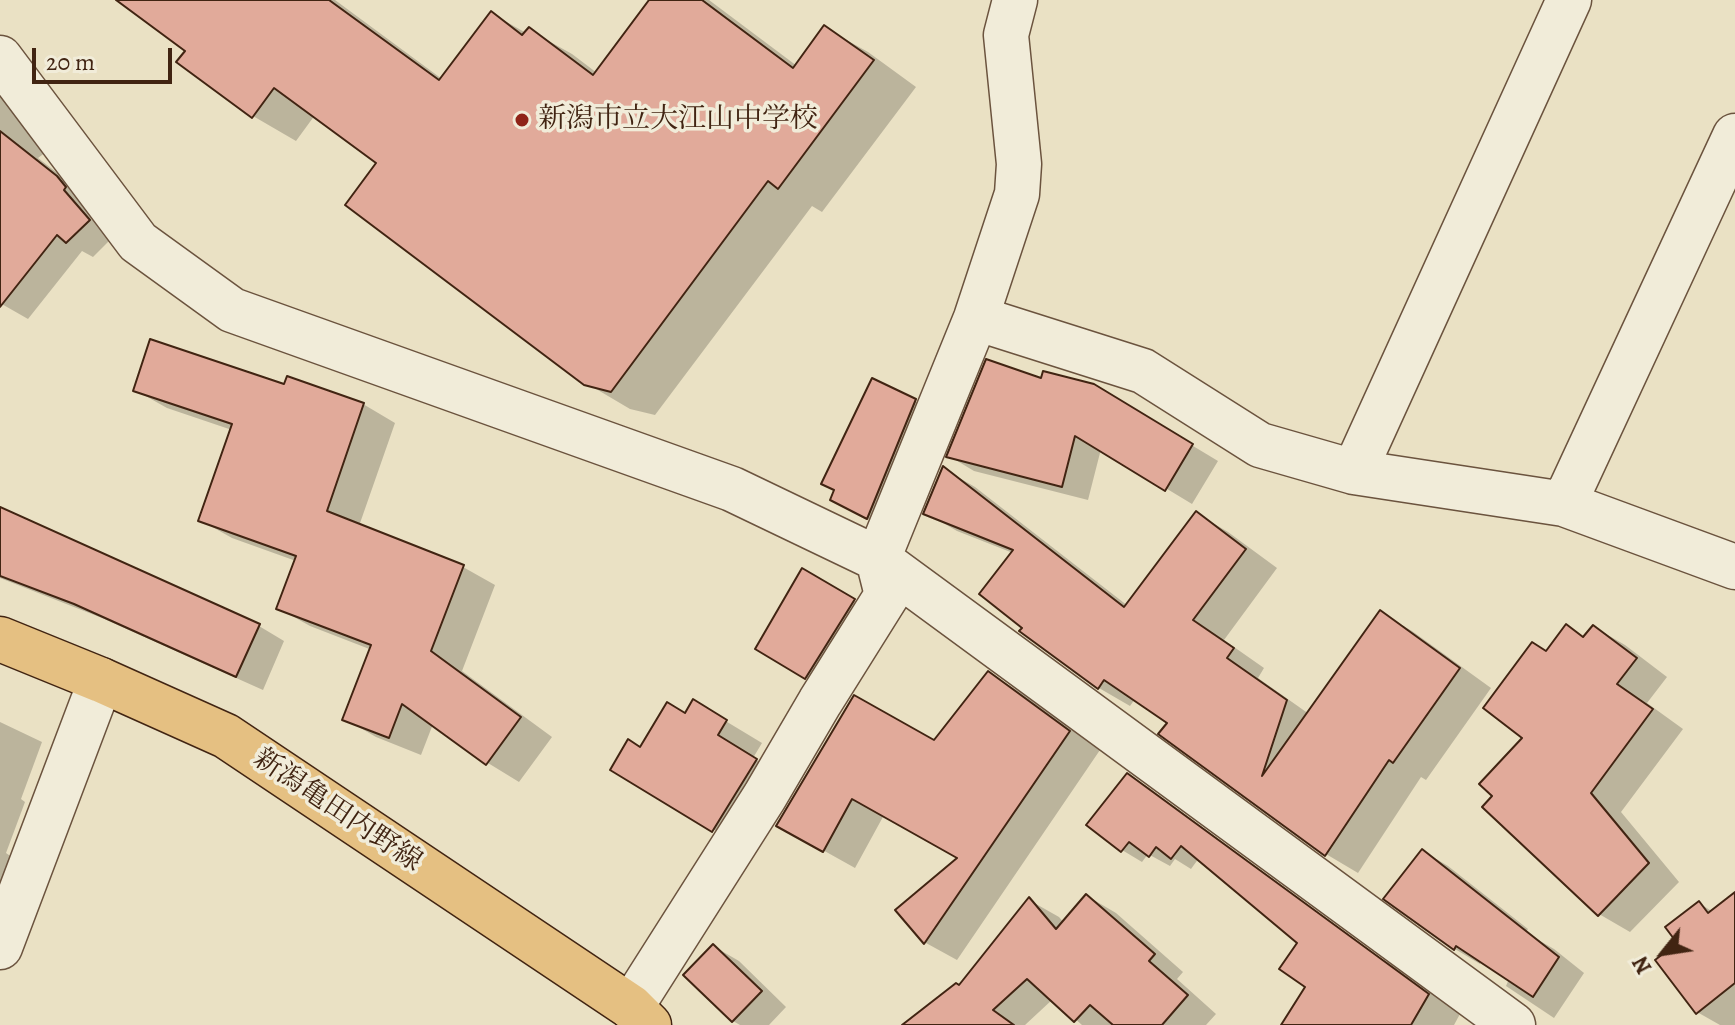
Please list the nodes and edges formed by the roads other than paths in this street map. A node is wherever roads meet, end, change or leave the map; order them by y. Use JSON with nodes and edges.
{"nodes":[{"id":1,"x":1015,"y":0,"type":"edge"},
{"id":2,"x":1569,"y":0,"type":"edge"},
{"id":3,"x":0,"y":58,"type":"edge"},
{"id":4,"x":1735,"y":136,"type":"edge"},
{"id":5,"x":976,"y":318,"type":"junction"},
{"id":6,"x":1354,"y":472,"type":"junction"},
{"id":7,"x":1564,"y":504,"type":"junction"},
{"id":8,"x":878,"y":559,"type":"junction"},
{"id":9,"x":1735,"y":567,"type":"edge"},
{"id":10,"x":0,"y":639,"type":"edge"},
{"id":11,"x":101,"y":680,"type":"junction"},
{"id":12,"x":0,"y":947,"type":"edge"},
{"id":13,"x":640,"y":1016,"type":"edge"},
{"id":14,"x":1513,"y":1025,"type":"edge"}],
"edges":[{"from":1,"to":5,"type":"street"},
{"from":2,"to":6,"type":"street"},
{"from":3,"to":8,"type":"street"},
{"from":4,"to":7,"type":"street"},
{"from":5,"to":6,"type":"street"},
{"from":5,"to":8,"type":"street"},
{"from":6,"to":7,"type":"street"},
{"from":7,"to":9,"type":"street"},
{"from":8,"to":13,"type":"street"},
{"from":8,"to":14,"type":"street"},
{"from":10,"to":11,"type":"main road","name":"新潟亀田内野線"},
{"from":11,"to":12,"type":"street"},
{"from":11,"to":13,"type":"main road","name":"新潟亀田内野線"}]}
